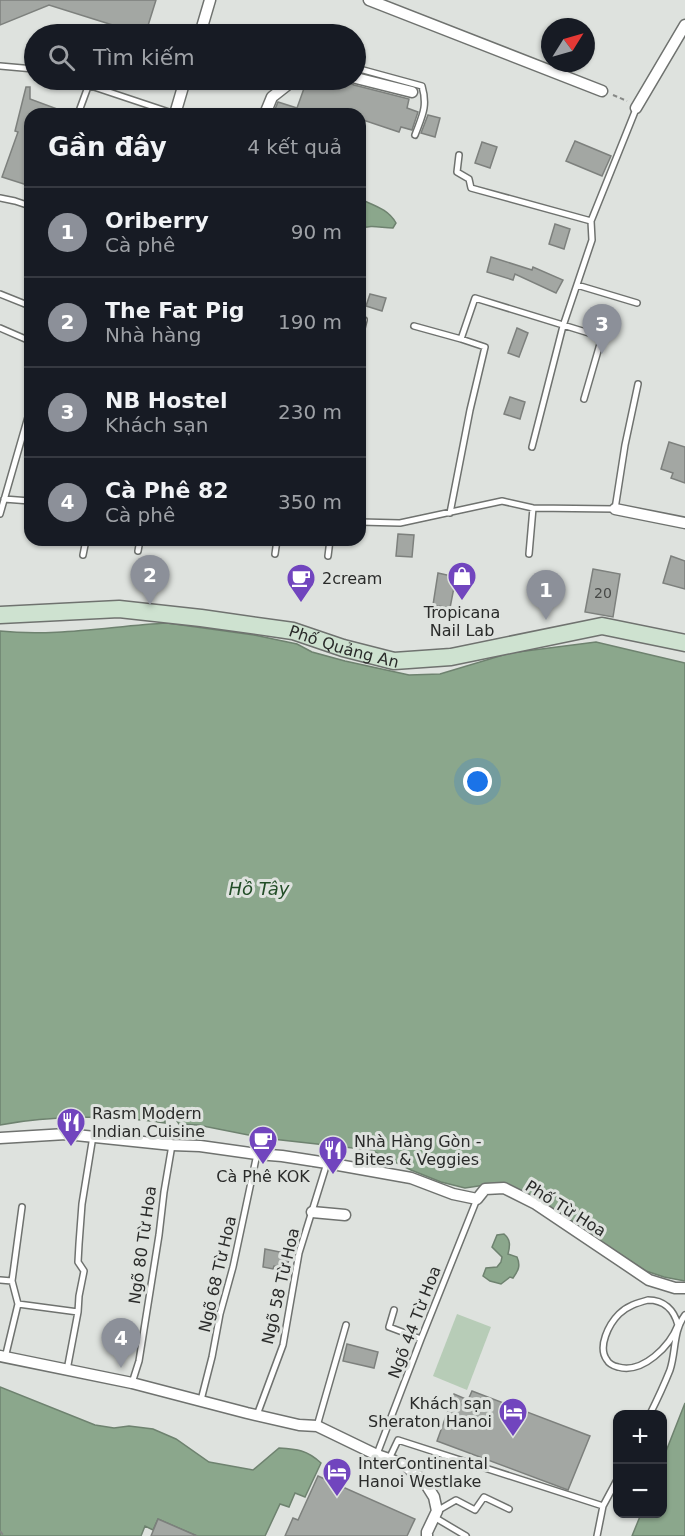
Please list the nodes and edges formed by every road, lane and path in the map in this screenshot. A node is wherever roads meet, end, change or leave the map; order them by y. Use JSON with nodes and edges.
{"nodes":[{"id":1,"x":210,"y":0,"type":"edge"},
{"id":2,"x":369,"y":0,"type":"edge"},
{"id":3,"x":204,"y":24,"type":"edge"},
{"id":4,"x":685,"y":25,"type":"edge"},
{"id":5,"x":0,"y":66,"type":"edge"},
{"id":6,"x":24,"y":68,"type":"edge"},
{"id":7,"x":366,"y":71,"type":"edge"},
{"id":8,"x":366,"y":80,"type":"edge"},
{"id":9,"x":87,"y":90,"type":"edge"},
{"id":10,"x":106,"y":90,"type":"edge"},
{"id":11,"x":182,"y":90,"type":"edge"},
{"id":12,"x":281,"y":90,"type":"edge"},
{"id":13,"x":602,"y":91,"type":"joint"},
{"id":14,"x":412,"y":92,"type":"dead end"},
{"id":15,"x":637,"y":107,"type":"junction"},
{"id":16,"x":80,"y":108,"type":"edge"},
{"id":17,"x":158,"y":108,"type":"edge"},
{"id":18,"x":177,"y":108,"type":"edge"},
{"id":19,"x":267,"y":108,"type":"edge"},
{"id":20,"x":415,"y":135,"type":"dead end"},
{"id":21,"x":459,"y":155,"type":"dead end"},
{"id":22,"x":0,"y":198,"type":"edge"},
{"id":23,"x":24,"y":204,"type":"edge"},
{"id":24,"x":591,"y":221,"type":"junction"},
{"id":25,"x":577,"y":285,"type":"junction"},
{"id":26,"x":0,"y":294,"type":"edge"},
{"id":27,"x":637,"y":303,"type":"dead end"},
{"id":28,"x":24,"y":304,"type":"edge"},
{"id":29,"x":414,"y":326,"type":"dead end"},
{"id":30,"x":562,"y":326,"type":"junction"},
{"id":31,"x":0,"y":328,"type":"edge"},
{"id":32,"x":24,"y":338,"type":"edge"},
{"id":33,"x":461,"y":339,"type":"junction"},
{"id":34,"x":638,"y":384,"type":"dead end"},
{"id":35,"x":584,"y":399,"type":"dead end"},
{"id":36,"x":24,"y":432,"type":"edge"},
{"id":37,"x":532,"y":447,"type":"dead end"},
{"id":38,"x":4,"y":499,"type":"junction"},
{"id":39,"x":24,"y":501,"type":"edge"},
{"id":40,"x":533,"y":508,"type":"junction"},
{"id":41,"x":615,"y":508,"type":"junction"},
{"id":42,"x":450,"y":513,"type":"junction"},
{"id":43,"x":0,"y":514,"type":"edge"},
{"id":44,"x":366,"y":522,"type":"edge"},
{"id":45,"x":685,"y":523,"type":"edge"},
{"id":46,"x":85,"y":546,"type":"edge"},
{"id":47,"x":139,"y":546,"type":"edge"},
{"id":48,"x":276,"y":546,"type":"edge"},
{"id":49,"x":329,"y":546,"type":"edge"},
{"id":50,"x":138,"y":551,"type":"dead end"},
{"id":51,"x":275,"y":554,"type":"dead end"},
{"id":52,"x":529,"y":554,"type":"dead end"},
{"id":53,"x":83,"y":555,"type":"dead end"},
{"id":54,"x":328,"y":556,"type":"dead end"},
{"id":55,"x":0,"y":615,"type":"edge"},
{"id":56,"x":685,"y":643,"type":"edge"},
{"id":57,"x":93,"y":1136,"type":"junction"},
{"id":58,"x":0,"y":1138,"type":"edge"},
{"id":59,"x":172,"y":1146,"type":"junction"},
{"id":60,"x":257,"y":1154,"type":"junction"},
{"id":61,"x":327,"y":1163,"type":"junction"},
{"id":62,"x":477,"y":1199,"type":"junction"},
{"id":63,"x":22,"y":1207,"type":"dead end"},
{"id":64,"x":312,"y":1212,"type":"junction"},
{"id":65,"x":345,"y":1215,"type":"dead end"},
{"id":66,"x":0,"y":1280,"type":"edge"},
{"id":67,"x":12,"y":1281,"type":"junction"},
{"id":68,"x":685,"y":1288,"type":"edge"},
{"id":69,"x":18,"y":1304,"type":"junction"},
{"id":70,"x":394,"y":1310,"type":"dead end"},
{"id":71,"x":78,"y":1312,"type":"junction"},
{"id":72,"x":685,"y":1315,"type":"edge"},
{"id":73,"x":346,"y":1325,"type":"dead end"},
{"id":74,"x":678,"y":1325,"type":"junction"},
{"id":75,"x":421,"y":1339,"type":"junction"},
{"id":76,"x":2,"y":1357,"type":"edge"},
{"id":77,"x":67,"y":1370,"type":"junction"},
{"id":78,"x":132,"y":1383,"type":"junction"},
{"id":79,"x":201,"y":1401,"type":"junction"},
{"id":80,"x":652,"y":1410,"type":"edge"},
{"id":81,"x":257,"y":1415,"type":"junction"},
{"id":82,"x":317,"y":1426,"type":"junction"},
{"id":83,"x":377,"y":1455,"type":"junction"},
{"id":84,"x":389,"y":1459,"type":"junction"},
{"id":85,"x":613,"y":1487,"type":"edge"},
{"id":86,"x":603,"y":1506,"type":"junction"},
{"id":87,"x":509,"y":1509,"type":"dead end"},
{"id":88,"x":435,"y":1514,"type":"junction"},
{"id":89,"x":0,"y":1531,"type":"edge"},
{"id":90,"x":3,"y":1536,"type":"edge"},
{"id":91,"x":427,"y":1536,"type":"edge"},
{"id":92,"x":466,"y":1536,"type":"edge"},
{"id":93,"x":597,"y":1536,"type":"edge"}],
"edges":[{"from":1,"to":3,"type":"street"},
{"from":2,"to":13,"type":"street"},
{"from":4,"to":15,"type":"street"},
{"from":5,"to":6,"type":"lane"},
{"from":7,"to":20,"type":"lane"},
{"from":8,"to":14,"type":"street"},
{"from":9,"to":16,"type":"lane"},
{"from":10,"to":17,"type":"lane"},
{"from":11,"to":18,"type":"street"},
{"from":12,"to":19,"type":"street"},
{"from":13,"to":15,"type":"path"},
{"from":15,"to":24,"type":"lane"},
{"from":21,"to":24,"type":"lane"},
{"from":22,"to":23,"type":"lane"},
{"from":24,"to":25,"type":"lane"},
{"from":25,"to":27,"type":"lane"},
{"from":25,"to":30,"type":"lane"},
{"from":26,"to":28,"type":"lane"},
{"from":29,"to":33,"type":"lane"},
{"from":30,"to":33,"type":"lane"},
{"from":30,"to":35,"type":"lane"},
{"from":30,"to":37,"type":"lane"},
{"from":31,"to":32,"type":"lane"},
{"from":33,"to":42,"type":"lane"},
{"from":34,"to":41,"type":"lane"},
{"from":36,"to":38,"type":"lane"},
{"from":38,"to":39,"type":"lane"},
{"from":38,"to":43,"type":"lane"},
{"from":40,"to":41,"type":"lane"},
{"from":40,"to":42,"type":"lane"},
{"from":40,"to":52,"type":"lane"},
{"from":41,"to":45,"type":"street"},
{"from":42,"to":44,"type":"lane"},
{"from":46,"to":53,"type":"lane"},
{"from":47,"to":50,"type":"lane"},
{"from":48,"to":51,"type":"lane"},
{"from":49,"to":54,"type":"lane"},
{"from":55,"to":56,"type":"street","name":"Phố Quảng An"},
{"from":57,"to":58,"type":"street"},
{"from":57,"to":59,"type":"street"},
{"from":57,"to":71,"type":"lane"},
{"from":59,"to":60,"type":"street"},
{"from":59,"to":78,"type":"lane","name":"Ngõ 80 Từ Hoa"},
{"from":60,"to":61,"type":"street"},
{"from":60,"to":79,"type":"lane","name":"Ngõ 68 Từ Hoa"},
{"from":61,"to":62,"type":"street"},
{"from":61,"to":64,"type":"lane","name":"Ngõ 58 Từ Hoa"},
{"from":62,"to":68,"type":"street","name":"Phố Từ Hoa"},
{"from":62,"to":75,"type":"lane","name":"Ngõ 44 Từ Hoa"},
{"from":63,"to":67,"type":"lane"},
{"from":64,"to":65,"type":"street"},
{"from":64,"to":81,"type":"lane","name":"Ngõ 58 Từ Hoa"},
{"from":66,"to":67,"type":"lane"},
{"from":67,"to":69,"type":"lane"},
{"from":69,"to":71,"type":"lane"},
{"from":69,"to":76,"type":"lane"},
{"from":70,"to":75,"type":"lane"},
{"from":71,"to":77,"type":"lane"},
{"from":72,"to":74,"type":"lane"},
{"from":73,"to":82,"type":"lane"},
{"from":74,"to":74,"type":"lane"},
{"from":74,"to":80,"type":"lane"},
{"from":75,"to":83,"type":"lane","name":"Ngõ 44 Từ Hoa"},
{"from":76,"to":77,"type":"street"},
{"from":77,"to":78,"type":"street"},
{"from":78,"to":79,"type":"street"},
{"from":79,"to":81,"type":"street"},
{"from":81,"to":82,"type":"street"},
{"from":82,"to":83,"type":"street"},
{"from":83,"to":84,"type":"street"},
{"from":84,"to":86,"type":"lane"},
{"from":84,"to":88,"type":"street"},
{"from":85,"to":86,"type":"lane"},
{"from":86,"to":93,"type":"lane"},
{"from":87,"to":88,"type":"lane"},
{"from":88,"to":91,"type":"street"},
{"from":88,"to":92,"type":"lane"},
{"from":89,"to":90,"type":"path"}]}
